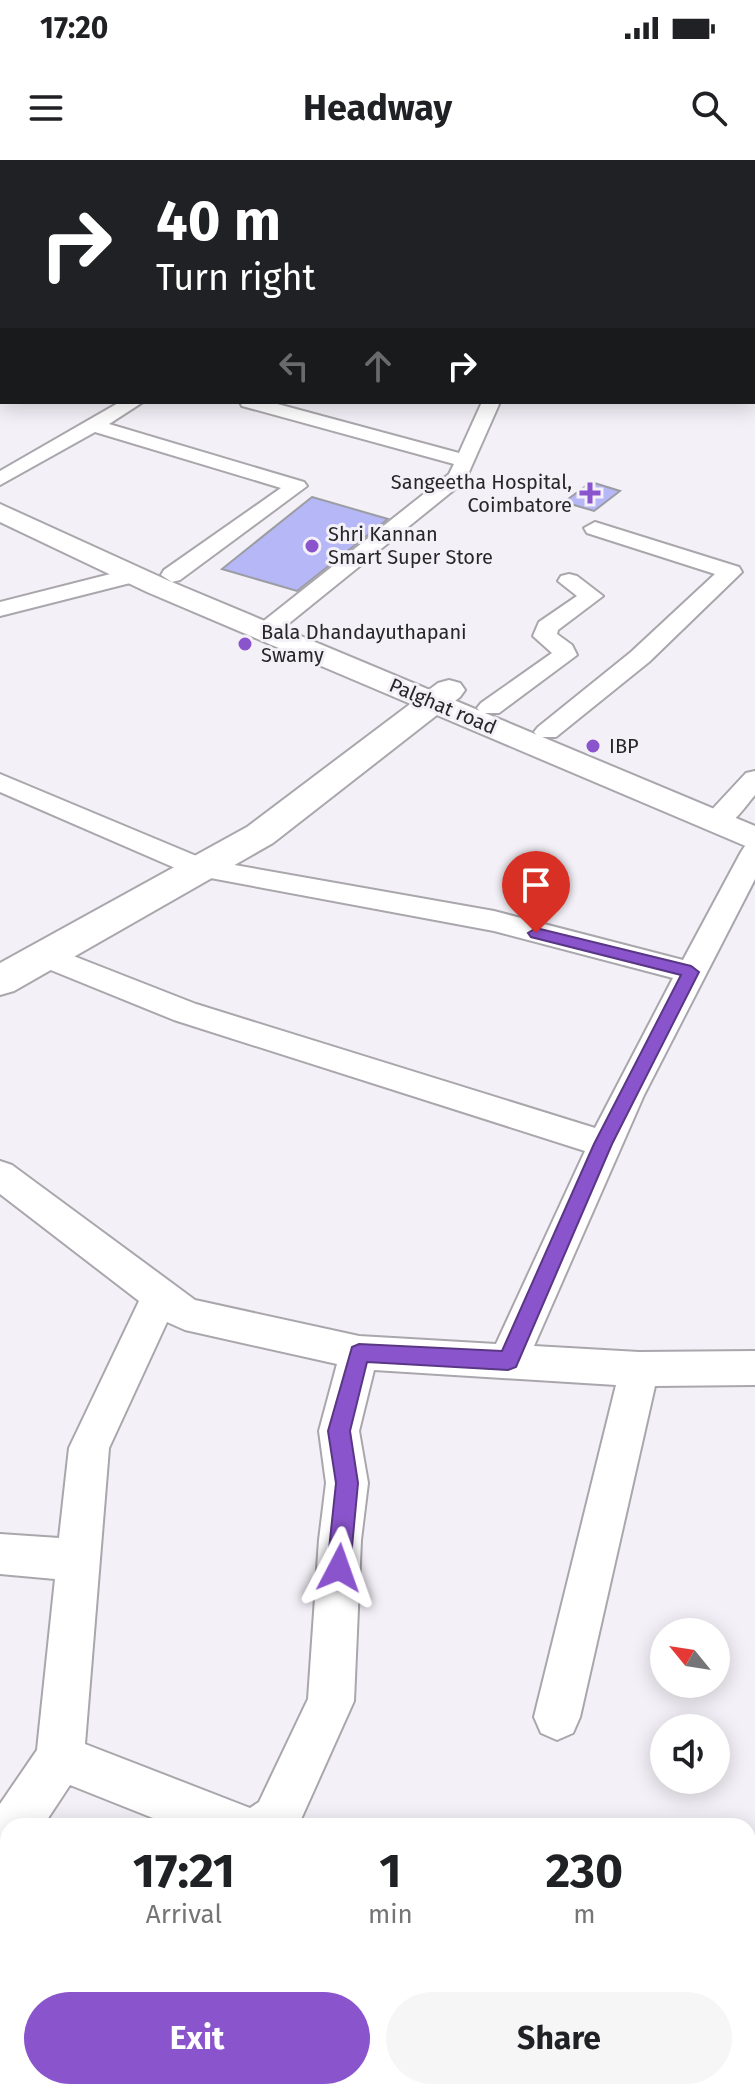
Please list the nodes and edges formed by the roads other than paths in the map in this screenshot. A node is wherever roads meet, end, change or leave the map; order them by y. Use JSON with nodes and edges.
{"nodes":[{"id":1,"x":131,"y":404,"type":"edge"},
{"id":2,"x":256,"y":404,"type":"edge"},
{"id":3,"x":490,"y":404,"type":"edge"},
{"id":4,"x":101,"y":428,"type":"dead end"},
{"id":5,"x":465,"y":461,"type":"junction"},
{"id":6,"x":0,"y":479,"type":"edge"},
{"id":7,"x":0,"y":495,"type":"edge"},
{"id":8,"x":0,"y":512,"type":"edge"},
{"id":9,"x":595,"y":528,"type":"dead end"},
{"id":10,"x":134,"y":575,"type":"junction"},
{"id":11,"x":172,"y":575,"type":"junction"},
{"id":12,"x":569,"y":581,"type":"dead end"},
{"id":13,"x":0,"y":609,"type":"edge"},
{"id":14,"x":272,"y":627,"type":"junction"},
{"id":15,"x":542,"y":673,"type":"junction"},
{"id":16,"x":606,"y":685,"type":"junction"},
{"id":17,"x":441,"y":696,"type":"junction"},
{"id":18,"x":490,"y":708,"type":"junction"},
{"id":19,"x":547,"y":732,"type":"junction"},
{"id":20,"x":755,"y":779,"type":"edge"},
{"id":21,"x":0,"y":782,"type":"edge"},
{"id":22,"x":733,"y":817,"type":"edge"},
{"id":23,"x":755,"y":839,"type":"edge"},
{"id":24,"x":755,"y":852,"type":"edge"},
{"id":25,"x":199,"y":868,"type":"junction"},
{"id":26,"x":42,"y":955,"type":"junction"},
{"id":27,"x":691,"y":972,"type":"junction"},
{"id":28,"x":0,"y":981,"type":"edge"},
{"id":29,"x":603,"y":1144,"type":"junction"},
{"id":30,"x":0,"y":1175,"type":"edge"},
{"id":31,"x":160,"y":1297,"type":"junction"},
{"id":32,"x":359,"y":1353,"type":"junction"},
{"id":33,"x":508,"y":1361,"type":"junction"},
{"id":34,"x":755,"y":1368,"type":"edge"},
{"id":35,"x":639,"y":1369,"type":"junction"},
{"id":36,"x":0,"y":1554,"type":"edge"},
{"id":37,"x":78,"y":1560,"type":"junction"},
{"id":38,"x":557,"y":1717,"type":"dead end"},
{"id":39,"x":60,"y":1758,"type":"junction"},
{"id":40,"x":19,"y":1818,"type":"edge"},
{"id":41,"x":214,"y":1818,"type":"edge"},
{"id":42,"x":276,"y":1818,"type":"edge"}],
"edges":[{"from":1,"to":6,"type":"street"},
{"from":2,"to":5,"type":"street"},
{"from":3,"to":5,"type":"street"},
{"from":4,"to":11,"type":"street"},
{"from":5,"to":14,"type":"street"},
{"from":7,"to":11,"type":"main road","name":"Palghat road"},
{"from":8,"to":10,"type":"main road","name":"Palghat road"},
{"from":9,"to":16,"type":"street"},
{"from":10,"to":13,"type":"street"},
{"from":10,"to":14,"type":"main road","name":"Palghat road"},
{"from":11,"to":14,"type":"main road","name":"Palghat road"},
{"from":12,"to":15,"type":"street"},
{"from":14,"to":17,"type":"main road","name":"Palghat road"},
{"from":15,"to":16,"type":"street"},
{"from":15,"to":18,"type":"street"},
{"from":16,"to":19,"type":"street"},
{"from":17,"to":18,"type":"main road","name":"Palghat road"},
{"from":17,"to":22,"type":"main road","name":"Palghat road"},
{"from":17,"to":25,"type":"main road"},
{"from":18,"to":19,"type":"main road","name":"Palghat road"},
{"from":19,"to":22,"type":"main road","name":"Palghat road"},
{"from":20,"to":22,"type":"street"},
{"from":21,"to":25,"type":"street"},
{"from":22,"to":23,"type":"main road","name":"Palghat road"},
{"from":24,"to":27,"type":"street"},
{"from":25,"to":26,"type":"main road"},
{"from":25,"to":27,"type":"street"},
{"from":26,"to":28,"type":"main road"},
{"from":26,"to":29,"type":"street"},
{"from":27,"to":29,"type":"street"},
{"from":29,"to":33,"type":"street"},
{"from":30,"to":31,"type":"street"},
{"from":31,"to":32,"type":"street"},
{"from":31,"to":37,"type":"street"},
{"from":32,"to":33,"type":"street"},
{"from":32,"to":42,"type":"street"},
{"from":33,"to":35,"type":"street"},
{"from":34,"to":35,"type":"street"},
{"from":35,"to":38,"type":"street"},
{"from":36,"to":37,"type":"street"},
{"from":37,"to":39,"type":"street"},
{"from":39,"to":40,"type":"street"},
{"from":39,"to":41,"type":"street"}]}
